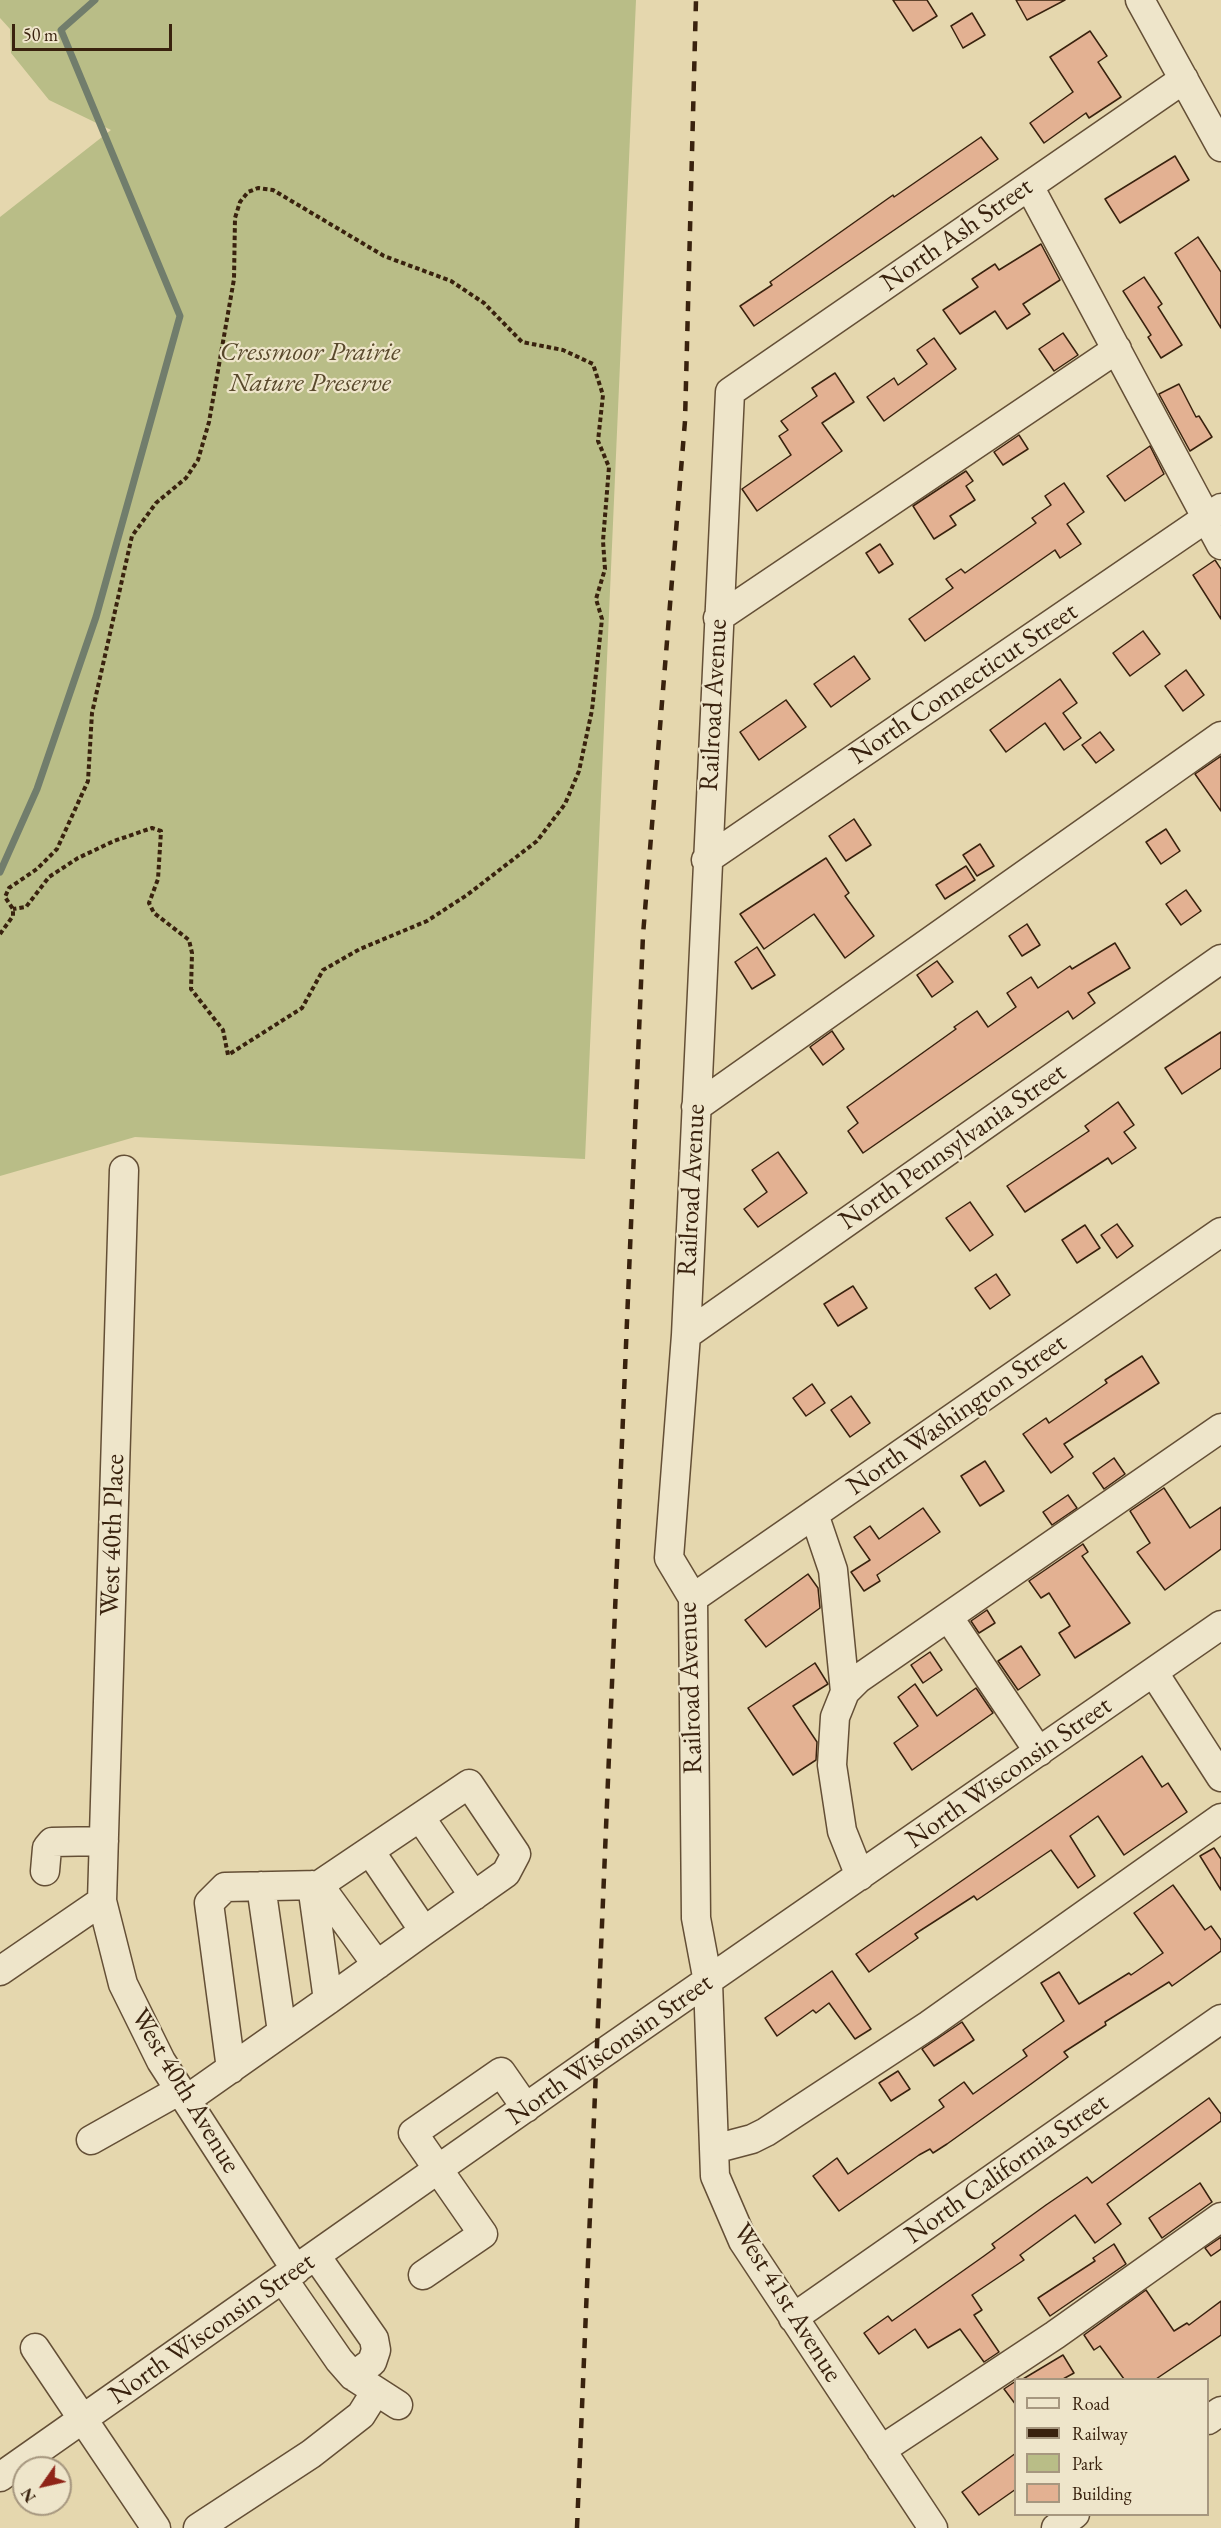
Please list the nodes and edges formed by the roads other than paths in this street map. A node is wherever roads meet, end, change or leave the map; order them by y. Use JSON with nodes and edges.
{"nodes":[{"id":1,"x":1140,"y":0,"type":"edge"},
{"id":2,"x":1184,"y":79,"type":"junction"},
{"id":3,"x":1221,"y":147,"type":"edge"},
{"id":4,"x":1029,"y":186,"type":"junction"},
{"id":5,"x":1117,"y":349,"type":"junction"},
{"id":6,"x":730,"y":392,"type":"joint"},
{"id":7,"x":1214,"y":513,"type":"edge"},
{"id":8,"x":1221,"y":545,"type":"edge"},
{"id":9,"x":718,"y":618,"type":"junction"},
{"id":10,"x":1221,"y":736,"type":"edge"},
{"id":11,"x":706,"y":860,"type":"junction"},
{"id":12,"x":1221,"y":959,"type":"edge"},
{"id":13,"x":696,"y":1107,"type":"junction"},
{"id":14,"x":124,"y":1170,"type":"dead end"},
{"id":15,"x":1221,"y":1232,"type":"edge"},
{"id":16,"x":686,"y":1335,"type":"junction"},
{"id":17,"x":1221,"y":1428,"type":"edge"},
{"id":18,"x":814,"y":1514,"type":"junction"},
{"id":19,"x":693,"y":1598,"type":"junction"},
{"id":20,"x":949,"y":1618,"type":"junction"},
{"id":21,"x":1221,"y":1625,"type":"edge"},
{"id":22,"x":1154,"y":1673,"type":"junction"},
{"id":23,"x":845,"y":1692,"type":"junction"},
{"id":24,"x":1039,"y":1752,"type":"junction"},
{"id":25,"x":1221,"y":1777,"type":"edge"},
{"id":26,"x":420,"y":1817,"type":"junction"},
{"id":27,"x":1221,"y":1818,"type":"edge"},
{"id":28,"x":104,"y":1841,"type":"junction"},
{"id":29,"x":370,"y":1851,"type":"junction"},
{"id":30,"x":45,"y":1871,"type":"dead end"},
{"id":31,"x":860,"y":1876,"type":"junction"},
{"id":32,"x":316,"y":1885,"type":"junction"},
{"id":33,"x":261,"y":1886,"type":"junction"},
{"id":34,"x":474,"y":1896,"type":"junction"},
{"id":35,"x":102,"y":1901,"type":"junction"},
{"id":36,"x":424,"y":1931,"type":"junction"},
{"id":37,"x":376,"y":1965,"type":"junction"},
{"id":38,"x":0,"y":1971,"type":"edge"},
{"id":39,"x":708,"y":1982,"type":"junction"},
{"id":40,"x":328,"y":2000,"type":"junction"},
{"id":41,"x":1221,"y":2019,"type":"edge"},
{"id":42,"x":282,"y":2032,"type":"junction"},
{"id":43,"x":231,"y":2069,"type":"junction"},
{"id":44,"x":183,"y":2095,"type":"junction"},
{"id":45,"x":526,"y":2108,"type":"junction"},
{"id":46,"x":92,"y":2140,"type":"dead end"},
{"id":47,"x":714,"y":2148,"type":"junction"},
{"id":48,"x":438,"y":2169,"type":"junction"},
{"id":49,"x":1221,"y":2217,"type":"edge"},
{"id":50,"x":298,"y":2268,"type":"junction"},
{"id":51,"x":423,"y":2276,"type":"dead end"},
{"id":52,"x":793,"y":2318,"type":"junction"},
{"id":53,"x":35,"y":2348,"type":"dead end"},
{"id":54,"x":376,"y":2391,"type":"junction"},
{"id":55,"x":85,"y":2419,"type":"junction"},
{"id":56,"x":881,"y":2450,"type":"junction"},
{"id":57,"x":0,"y":2477,"type":"edge"},
{"id":58,"x":1072,"y":2516,"type":"edge"},
{"id":59,"x":156,"y":2528,"type":"edge"},
{"id":60,"x":198,"y":2528,"type":"edge"},
{"id":61,"x":933,"y":2528,"type":"edge"},
{"id":62,"x":1056,"y":2528,"type":"edge"}],
"edges":[{"from":1,"to":2,"type":"street"},
{"from":2,"to":3,"type":"street"},
{"from":2,"to":4,"type":"street","name":"North Ash Street"},
{"from":4,"to":5,"type":"street"},
{"from":4,"to":6,"type":"street","name":"North Ash Street"},
{"from":5,"to":7,"type":"street"},
{"from":5,"to":9,"type":"street"},
{"from":6,"to":9,"type":"street","name":"Railroad Avenue"},
{"from":7,"to":8,"type":"street"},
{"from":7,"to":11,"type":"street","name":"North Connecticut Street"},
{"from":9,"to":11,"type":"street","name":"Railroad Avenue"},
{"from":10,"to":13,"type":"street"},
{"from":11,"to":13,"type":"street","name":"Railroad Avenue"},
{"from":12,"to":16,"type":"street","name":"North Pennsylvania Street"},
{"from":13,"to":16,"type":"street","name":"Railroad Avenue"},
{"from":14,"to":28,"type":"street","name":"West 40th Place"},
{"from":15,"to":18,"type":"street","name":"North Washington Street"},
{"from":16,"to":19,"type":"street","name":"Railroad Avenue"},
{"from":17,"to":20,"type":"street"},
{"from":18,"to":19,"type":"street","name":"North Washington Street"},
{"from":18,"to":23,"type":"street"},
{"from":19,"to":39,"type":"street","name":"Railroad Avenue"},
{"from":20,"to":23,"type":"street"},
{"from":20,"to":24,"type":"street"},
{"from":21,"to":22,"type":"street","name":"North Wisconsin Street"},
{"from":22,"to":24,"type":"street","name":"North Wisconsin Street"},
{"from":22,"to":25,"type":"street"},
{"from":23,"to":31,"type":"street"},
{"from":24,"to":31,"type":"street","name":"North Wisconsin Street"},
{"from":26,"to":29,"type":"street"},
{"from":26,"to":34,"type":"street"},
{"from":26,"to":34,"type":"street"},
{"from":27,"to":47,"type":"street"},
{"from":28,"to":30,"type":"street"},
{"from":28,"to":35,"type":"street","name":"West 40th Place"},
{"from":29,"to":32,"type":"street"},
{"from":29,"to":36,"type":"street"},
{"from":31,"to":39,"type":"street","name":"North Wisconsin Street"},
{"from":32,"to":33,"type":"street"},
{"from":32,"to":37,"type":"street"},
{"from":32,"to":40,"type":"street"},
{"from":33,"to":42,"type":"street"},
{"from":33,"to":43,"type":"street"},
{"from":34,"to":36,"type":"street"},
{"from":35,"to":38,"type":"street"},
{"from":35,"to":44,"type":"street","name":"West 40th Avenue"},
{"from":36,"to":37,"type":"street"},
{"from":37,"to":40,"type":"street"},
{"from":39,"to":45,"type":"street","name":"North Wisconsin Street"},
{"from":39,"to":47,"type":"street","name":"West 41st Avenue"},
{"from":40,"to":42,"type":"street"},
{"from":41,"to":52,"type":"street","name":"North California Street"},
{"from":42,"to":43,"type":"street"},
{"from":43,"to":44,"type":"street"},
{"from":44,"to":46,"type":"street"},
{"from":44,"to":50,"type":"street","name":"West 40th Avenue"},
{"from":45,"to":48,"type":"street","name":"North Wisconsin Street"},
{"from":45,"to":48,"type":"street"},
{"from":47,"to":52,"type":"street","name":"West 41st Avenue"},
{"from":48,"to":50,"type":"street","name":"North Wisconsin Street"},
{"from":48,"to":51,"type":"street"},
{"from":49,"to":56,"type":"street"},
{"from":50,"to":54,"type":"street"},
{"from":50,"to":54,"type":"street"},
{"from":50,"to":55,"type":"street","name":"North Wisconsin Street"},
{"from":52,"to":56,"type":"street","name":"West 41st Avenue"},
{"from":53,"to":55,"type":"street"},
{"from":54,"to":60,"type":"street"},
{"from":55,"to":57,"type":"street","name":"North Wisconsin Street"},
{"from":55,"to":59,"type":"street"},
{"from":56,"to":61,"type":"street","name":"West 41st Avenue"},
{"from":58,"to":62,"type":"street"}]}
